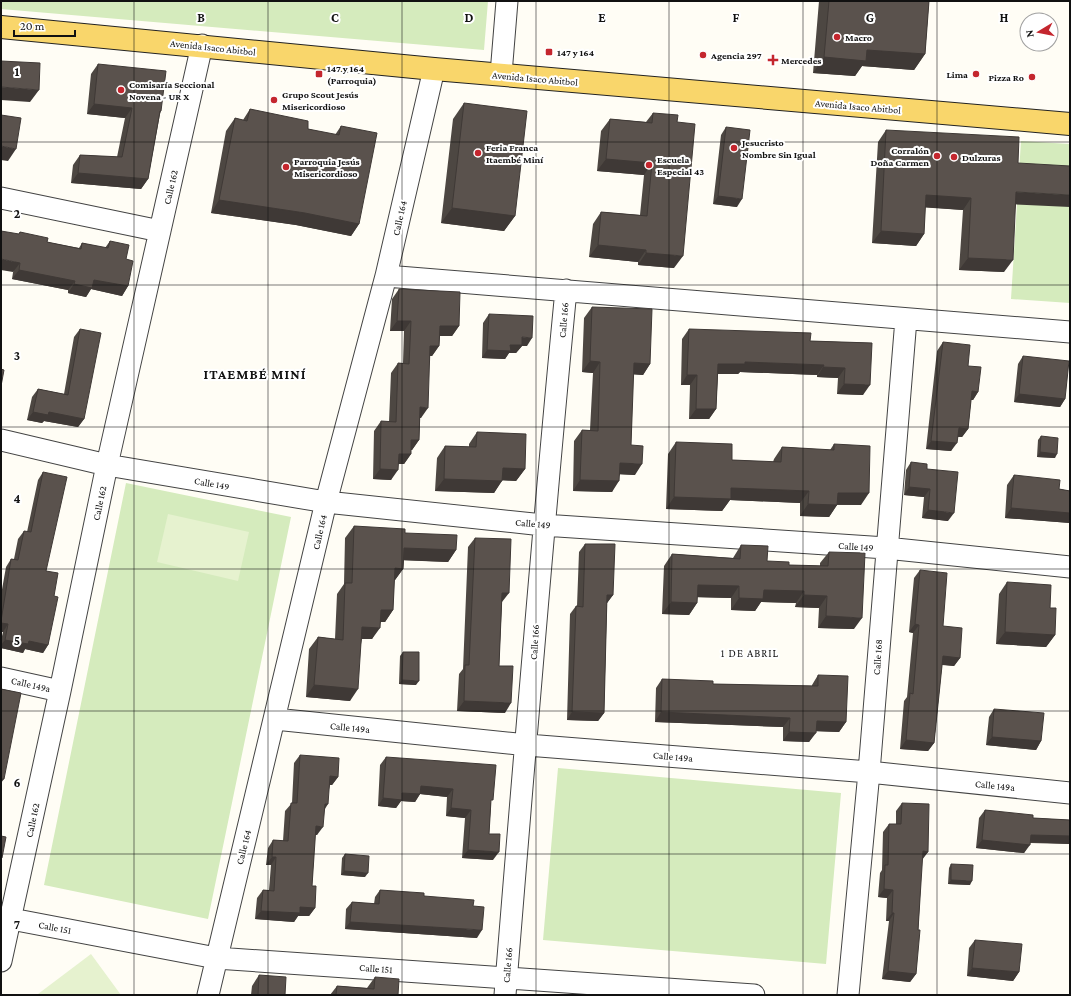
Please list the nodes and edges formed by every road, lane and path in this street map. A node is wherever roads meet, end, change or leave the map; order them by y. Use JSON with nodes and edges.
{"nodes":[{"id":1,"x":507,"y":1,"type":"edge"},
{"id":2,"x":1,"y":27,"type":"edge"},
{"id":3,"x":202,"y":45,"type":"junction"},
{"id":4,"x":434,"y":69,"type":"junction"},
{"id":5,"x":501,"y":74,"type":"junction"},
{"id":6,"x":1070,"y":124,"type":"edge"},
{"id":7,"x":1,"y":198,"type":"edge"},
{"id":8,"x":160,"y":231,"type":"junction"},
{"id":9,"x":386,"y":276,"type":"junction"},
{"id":10,"x":566,"y":290,"type":"junction"},
{"id":11,"x":906,"y":319,"type":"junction"},
{"id":12,"x":1070,"y":332,"type":"edge"},
{"id":13,"x":1,"y":440,"type":"edge"},
{"id":14,"x":107,"y":465,"type":"junction"},
{"id":15,"x":326,"y":502,"type":"junction"},
{"id":16,"x":543,"y":525,"type":"junction"},
{"id":17,"x":886,"y":548,"type":"junction"},
{"id":18,"x":1070,"y":567,"type":"edge"},
{"id":19,"x":1,"y":678,"type":"edge"},
{"id":20,"x":60,"y":691,"type":"junction"},
{"id":21,"x":275,"y":719,"type":"junction"},
{"id":22,"x":527,"y":745,"type":"junction"},
{"id":23,"x":868,"y":772,"type":"junction"},
{"id":24,"x":1070,"y":793,"type":"edge"},
{"id":25,"x":6,"y":918,"type":"edge"},
{"id":26,"x":216,"y":958,"type":"junction"},
{"id":27,"x":1,"y":961,"type":"edge"},
{"id":28,"x":505,"y":986,"type":"edge"},
{"id":29,"x":208,"y":995,"type":"edge"},
{"id":30,"x":754,"y":995,"type":"edge"},
{"id":31,"x":848,"y":995,"type":"edge"}],
"edges":[{"from":1,"to":5,"type":"street"},
{"from":2,"to":3,"type":"main road","name":"Avenida Isaco Abitbol"},
{"from":3,"to":4,"type":"main road","name":"Avenida Isaco Abitbol"},
{"from":3,"to":8,"type":"street","name":"Calle 162"},
{"from":4,"to":5,"type":"main road","name":"Avenida Isaco Abitbol"},
{"from":4,"to":9,"type":"street","name":"Calle 164"},
{"from":5,"to":6,"type":"main road","name":"Avenida Isaco Abitbol"},
{"from":7,"to":8,"type":"street"},
{"from":8,"to":14,"type":"street","name":"Calle 162"},
{"from":9,"to":10,"type":"street"},
{"from":9,"to":15,"type":"street","name":"Calle 164"},
{"from":10,"to":11,"type":"street"},
{"from":10,"to":16,"type":"street","name":"Calle 166"},
{"from":11,"to":12,"type":"street"},
{"from":11,"to":17,"type":"street","name":"Calle 168"},
{"from":13,"to":14,"type":"street","name":"Calle 149"},
{"from":14,"to":15,"type":"street","name":"Calle 149"},
{"from":14,"to":20,"type":"street","name":"Calle 162"},
{"from":15,"to":16,"type":"street","name":"Calle 149"},
{"from":15,"to":21,"type":"street","name":"Calle 164"},
{"from":16,"to":17,"type":"street","name":"Calle 149"},
{"from":16,"to":22,"type":"street","name":"Calle 166"},
{"from":17,"to":18,"type":"street","name":"Calle 149"},
{"from":17,"to":23,"type":"street","name":"Calle 168"},
{"from":19,"to":20,"type":"street","name":"Calle 149a"},
{"from":20,"to":25,"type":"street","name":"Calle 162"},
{"from":21,"to":22,"type":"street","name":"Calle 149a"},
{"from":21,"to":26,"type":"street","name":"Calle 164"},
{"from":22,"to":23,"type":"street","name":"Calle 149a"},
{"from":22,"to":28,"type":"street","name":"Calle 166"},
{"from":23,"to":24,"type":"street","name":"Calle 149a"},
{"from":23,"to":31,"type":"street","name":"Calle 168"},
{"from":25,"to":26,"type":"street","name":"Calle 151"},
{"from":25,"to":27,"type":"street","name":"Calle 162"},
{"from":26,"to":28,"type":"street","name":"Calle 151"},
{"from":26,"to":29,"type":"street","name":"Calle 164"},
{"from":28,"to":30,"type":"street","name":"Calle 151"}]}
